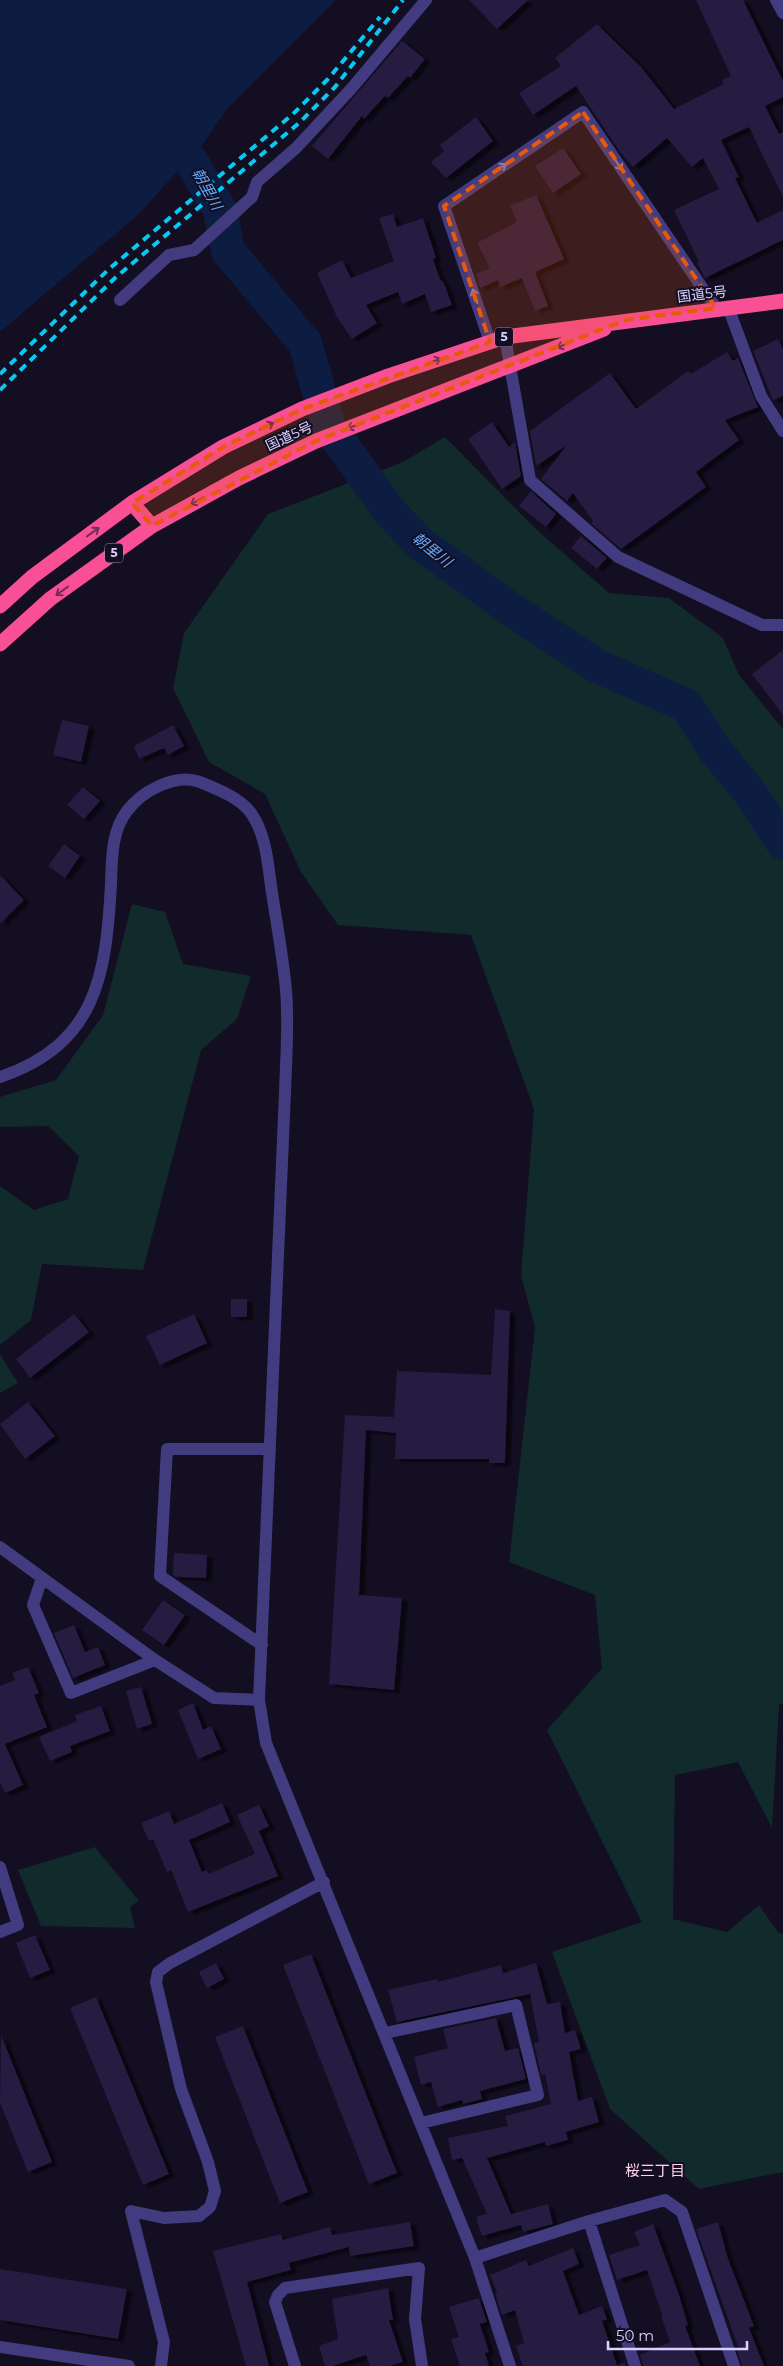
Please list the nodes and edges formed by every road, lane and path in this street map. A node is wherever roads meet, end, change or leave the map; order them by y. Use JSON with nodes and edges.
{"nodes":[{"id":1,"x":426,"y":0,"type":"edge"},
{"id":2,"x":776,"y":0,"type":"edge"},
{"id":3,"x":783,"y":12,"type":"edge"},
{"id":4,"x":120,"y":300,"type":"dead end"},
{"id":5,"x":783,"y":301,"type":"edge"},
{"id":6,"x":722,"y":308,"type":"junction"},
{"id":7,"x":626,"y":320,"type":"junction"},
{"id":8,"x":498,"y":339,"type":"junction"},
{"id":9,"x":510,"y":367,"type":"junction"},
{"id":10,"x":782,"y":429,"type":"edge"},
{"id":11,"x":132,"y":503,"type":"junction"},
{"id":12,"x":152,"y":526,"type":"junction"},
{"id":13,"x":0,"y":606,"type":"edge"},
{"id":14,"x":783,"y":625,"type":"edge"},
{"id":15,"x":0,"y":644,"type":"edge"},
{"id":16,"x":0,"y":1077,"type":"edge"},
{"id":17,"x":270,"y":1449,"type":"junction"},
{"id":18,"x":0,"y":1547,"type":"edge"},
{"id":19,"x":42,"y":1578,"type":"junction"},
{"id":20,"x":262,"y":1645,"type":"junction"},
{"id":21,"x":155,"y":1660,"type":"junction"},
{"id":22,"x":259,"y":1700,"type":"junction"},
{"id":23,"x":0,"y":1867,"type":"edge"},
{"id":24,"x":324,"y":1882,"type":"junction"},
{"id":25,"x":0,"y":1932,"type":"edge"},
{"id":26,"x":385,"y":2033,"type":"junction"},
{"id":27,"x":421,"y":2123,"type":"junction"},
{"id":28,"x":590,"y":2221,"type":"junction"},
{"id":29,"x":475,"y":2258,"type":"junction"},
{"id":30,"x":0,"y":2347,"type":"edge"},
{"id":31,"x":129,"y":2366,"type":"edge"},
{"id":32,"x":161,"y":2366,"type":"edge"},
{"id":33,"x":296,"y":2366,"type":"edge"},
{"id":34,"x":422,"y":2366,"type":"edge"},
{"id":35,"x":510,"y":2366,"type":"edge"},
{"id":36,"x":635,"y":2366,"type":"edge"},
{"id":37,"x":734,"y":2366,"type":"edge"}],
"edges":[{"from":1,"to":4,"type":"street"},
{"from":2,"to":3,"type":"street"},
{"from":5,"to":6,"type":"highway","name":"国道5号","number":"5"},
{"from":6,"to":7,"type":"highway","name":"国道5号","number":"5"},
{"from":8,"to":6,"type":"street","one_way":true},
{"from":6,"to":10,"type":"street"},
{"from":7,"to":8,"type":"highway","name":"国道5号","number":"5"},
{"from":7,"to":9,"type":"highway","name":"国道5号","number":"5","one_way":true},
{"from":8,"to":9,"type":"street"},
{"from":11,"to":8,"type":"highway","name":"国道5号","number":"5","one_way":true},
{"from":9,"to":12,"type":"highway","name":"国道5号","number":"5","one_way":true},
{"from":9,"to":14,"type":"street"},
{"from":11,"to":12,"type":"highway"},
{"from":13,"to":11,"type":"highway","name":"国道5号","number":"5","one_way":true},
{"from":12,"to":15,"type":"highway","name":"国道5号","number":"5","one_way":true},
{"from":16,"to":17,"type":"street"},
{"from":17,"to":20,"type":"street"},
{"from":17,"to":20,"type":"street"},
{"from":18,"to":19,"type":"street"},
{"from":19,"to":21,"type":"street"},
{"from":19,"to":21,"type":"street"},
{"from":20,"to":22,"type":"street"},
{"from":21,"to":22,"type":"street"},
{"from":22,"to":24,"type":"street"},
{"from":23,"to":25,"type":"street"},
{"from":24,"to":26,"type":"street"},
{"from":24,"to":32,"type":"street"},
{"from":26,"to":27,"type":"street"},
{"from":26,"to":27,"type":"street"},
{"from":27,"to":29,"type":"street"},
{"from":28,"to":29,"type":"street"},
{"from":28,"to":36,"type":"street"},
{"from":28,"to":37,"type":"street"},
{"from":29,"to":35,"type":"street"},
{"from":30,"to":31,"type":"street"},
{"from":33,"to":34,"type":"street"}]}
